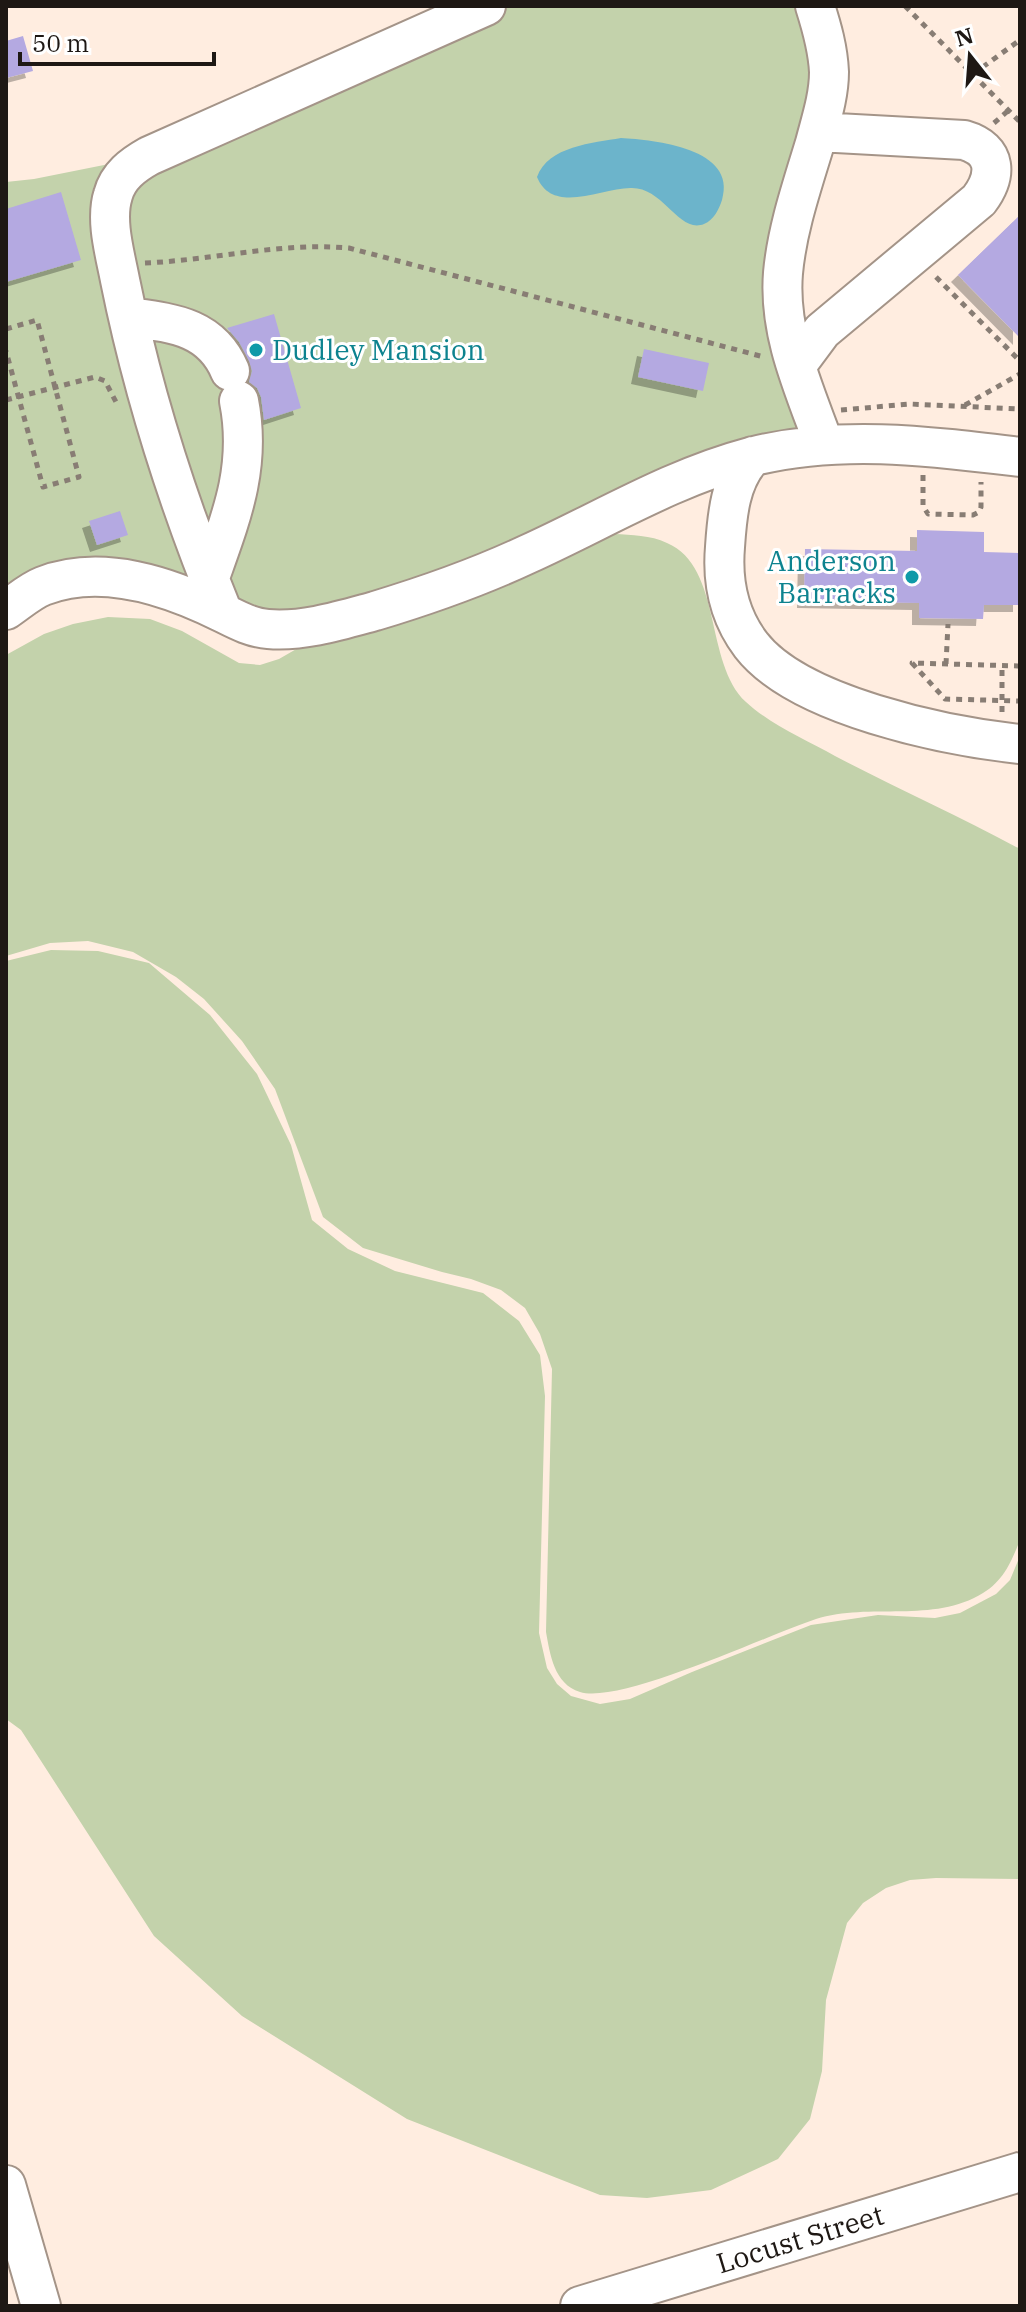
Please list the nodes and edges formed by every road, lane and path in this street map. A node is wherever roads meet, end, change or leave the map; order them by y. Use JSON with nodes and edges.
{"nodes":[{"id":1,"x":486,"y":6,"type":"edge"},
{"id":2,"x":815,"y":6,"type":"edge"},
{"id":3,"x":905,"y":6,"type":"edge"},
{"id":4,"x":1020,"y":40,"type":"edge"},
{"id":5,"x":973,"y":74,"type":"junction"},
{"id":6,"x":1020,"y":122,"type":"edge"},
{"id":7,"x":818,"y":132,"type":"junction"},
{"id":8,"x":914,"y":254,"type":"junction"},
{"id":9,"x":117,"y":262,"type":"junction"},
{"id":10,"x":128,"y":317,"type":"junction"},
{"id":11,"x":6,"y":329,"type":"edge"},
{"id":12,"x":6,"y":351,"type":"edge"},
{"id":13,"x":1020,"y":361,"type":"edge"},
{"id":14,"x":796,"y":366,"type":"junction"},
{"id":15,"x":1020,"y":374,"type":"edge"},
{"id":16,"x":55,"y":387,"type":"junction"},
{"id":17,"x":18,"y":397,"type":"junction"},
{"id":18,"x":6,"y":400,"type":"edge"},
{"id":19,"x":151,"y":404,"type":"junction"},
{"id":20,"x":965,"y":405,"type":"junction"},
{"id":21,"x":1020,"y":409,"type":"edge"},
{"id":22,"x":818,"y":429,"type":"junction"},
{"id":23,"x":924,"y":446,"type":"junction"},
{"id":24,"x":982,"y":452,"type":"junction"},
{"id":25,"x":753,"y":456,"type":"junction"},
{"id":26,"x":1020,"y":457,"type":"edge"},
{"id":27,"x":216,"y":596,"type":"junction"},
{"id":28,"x":6,"y":610,"type":"edge"},
{"id":29,"x":948,"y":624,"type":"dead end"},
{"id":30,"x":946,"y":664,"type":"junction"},
{"id":31,"x":1002,"y":665,"type":"junction"},
{"id":32,"x":1020,"y":666,"type":"edge"},
{"id":33,"x":1002,"y":700,"type":"junction"},
{"id":34,"x":1020,"y":701,"type":"edge"},
{"id":35,"x":1020,"y":744,"type":"edge"},
{"id":36,"x":1020,"y":2172,"type":"edge"},
{"id":37,"x":6,"y":2185,"type":"edge"},
{"id":38,"x":664,"y":2294,"type":"edge"},
{"id":39,"x":41,"y":2306,"type":"edge"},
{"id":40,"x":580,"y":2306,"type":"edge"}],
"edges":[{"from":1,"to":9,"type":"street"},
{"from":2,"to":7,"type":"street"},
{"from":3,"to":5,"type":"path"},
{"from":4,"to":5,"type":"path"},
{"from":5,"to":6,"type":"path"},
{"from":7,"to":8,"type":"street"},
{"from":7,"to":14,"type":"street"},
{"from":8,"to":13,"type":"path"},
{"from":8,"to":14,"type":"street"},
{"from":9,"to":10,"type":"street"},
{"from":9,"to":14,"type":"path"},
{"from":10,"to":19,"type":"street"},
{"from":10,"to":27,"type":"street"},
{"from":11,"to":16,"type":"path"},
{"from":12,"to":17,"type":"path"},
{"from":14,"to":22,"type":"street"},
{"from":15,"to":20,"type":"path"},
{"from":16,"to":17,"type":"path"},
{"from":16,"to":17,"type":"path"},
{"from":16,"to":19,"type":"path"},
{"from":17,"to":18,"type":"path"},
{"from":19,"to":27,"type":"street"},
{"from":20,"to":21,"type":"path"},
{"from":20,"to":22,"type":"path"},
{"from":22,"to":23,"type":"street"},
{"from":22,"to":25,"type":"street"},
{"from":23,"to":24,"type":"street"},
{"from":23,"to":24,"type":"path"},
{"from":24,"to":26,"type":"street"},
{"from":25,"to":27,"type":"street"},
{"from":25,"to":35,"type":"street"},
{"from":27,"to":28,"type":"street"},
{"from":29,"to":30,"type":"path"},
{"from":30,"to":31,"type":"path"},
{"from":30,"to":33,"type":"path"},
{"from":31,"to":32,"type":"path"},
{"from":31,"to":33,"type":"path"},
{"from":33,"to":34,"type":"path"},
{"from":36,"to":38,"type":"street","name":"Locust Street"},
{"from":37,"to":39,"type":"street"},
{"from":38,"to":40,"type":"street","name":"Locust Street"}]}
